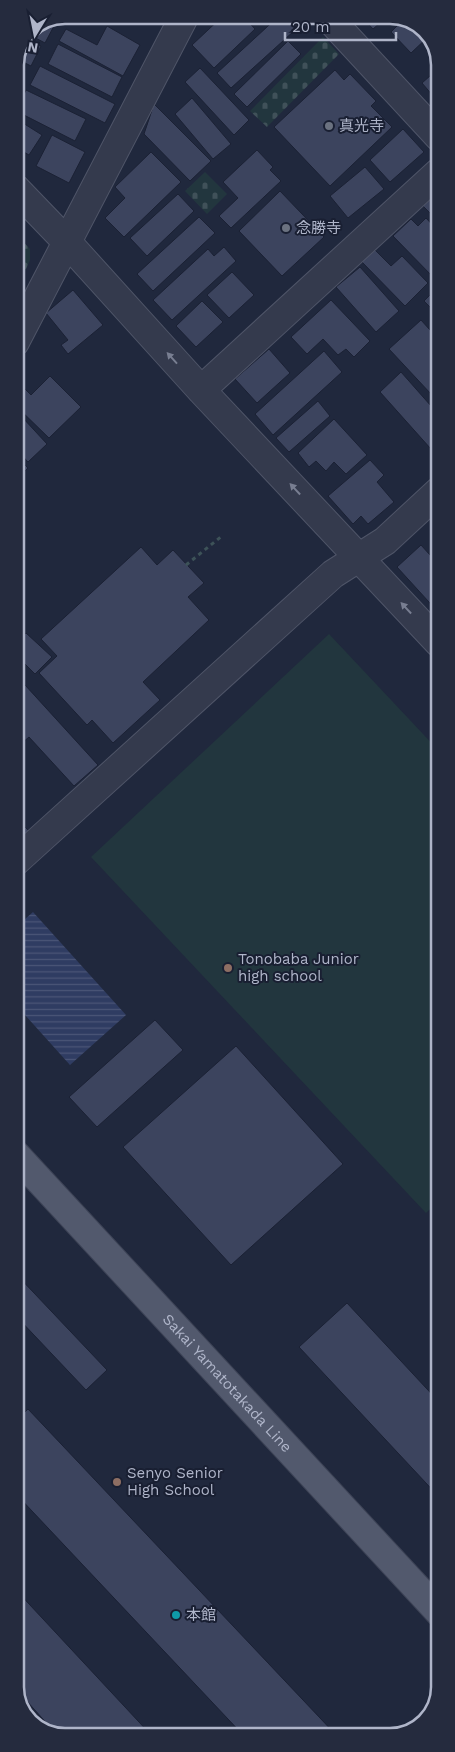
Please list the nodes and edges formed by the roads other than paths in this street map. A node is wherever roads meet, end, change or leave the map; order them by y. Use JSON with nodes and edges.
{"nodes":[{"id":1,"x":180,"y":24,"type":"edge"},
{"id":2,"x":334,"y":24,"type":"edge"},
{"id":3,"x":431,"y":128,"type":"edge"},
{"id":4,"x":431,"y":179,"type":"edge"},
{"id":5,"x":24,"y":197,"type":"edge"},
{"id":6,"x":67,"y":242,"type":"junction"},
{"id":7,"x":24,"y":325,"type":"edge"},
{"id":8,"x":201,"y":390,"type":"junction"},
{"id":9,"x":431,"y":498,"type":"edge"},
{"id":10,"x":360,"y":558,"type":"junction"},
{"id":11,"x":431,"y":634,"type":"edge"},
{"id":12,"x":24,"y":855,"type":"edge"},
{"id":13,"x":24,"y":1164,"type":"edge"},
{"id":14,"x":431,"y":1603,"type":"edge"}],
"edges":[{"from":1,"to":6,"type":"street"},
{"from":2,"to":3,"type":"street"},
{"from":4,"to":8,"type":"street"},
{"from":5,"to":6,"type":"street"},
{"from":6,"to":7,"type":"street"},
{"from":8,"to":6,"type":"street","one_way":true},
{"from":10,"to":8,"type":"street","one_way":true},
{"from":9,"to":10,"type":"street"},
{"from":11,"to":10,"type":"street","one_way":true},
{"from":10,"to":12,"type":"street"},
{"from":13,"to":14,"type":"main road","name":"Sakai Yamatotakada Line"}]}
